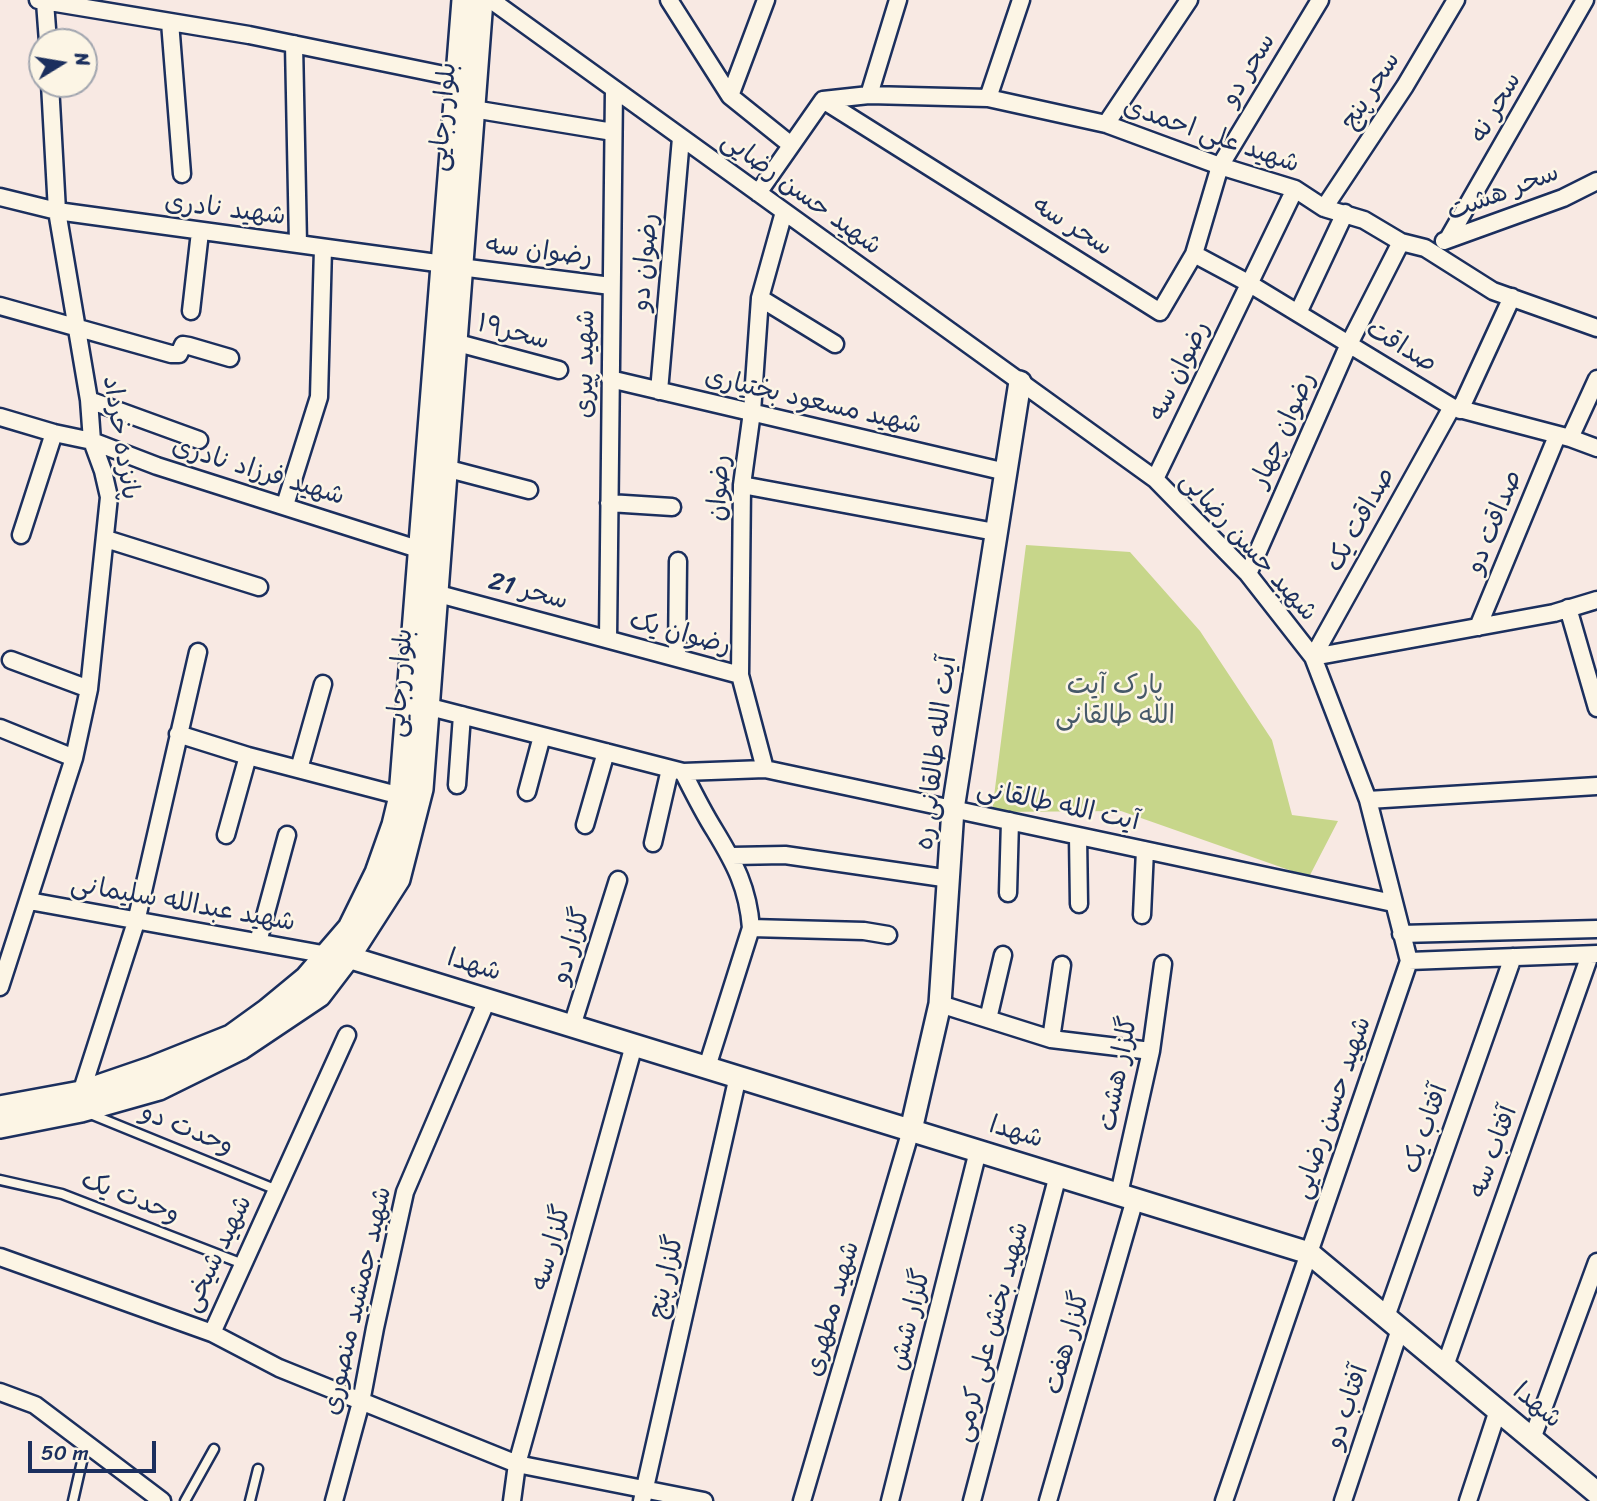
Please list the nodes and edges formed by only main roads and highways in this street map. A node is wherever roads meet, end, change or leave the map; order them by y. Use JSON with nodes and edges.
{"nodes":[{"id":1,"x":464,"y":0,"type":"edge"},
{"id":2,"x":481,"y":0,"type":"edge"},
{"id":3,"x":452,"y":265,"type":"junction"},
{"id":4,"x":338,"y":956,"type":"junction"},
{"id":5,"x":81,"y":1101,"type":"junction"},
{"id":6,"x":0,"y":1108,"type":"edge"},
{"id":7,"x":0,"y":1126,"type":"edge"}],
"edges":[{"from":1,"to":3,"type":"main road","name":"بلوار رجایی"},
{"from":2,"to":3,"type":"main road","name":"بلوار رجایی"},
{"from":3,"to":4,"type":"main road","name":"بلوار رجایی"},
{"from":3,"to":4,"type":"main road","name":"بلوار رجایی"},
{"from":4,"to":5,"type":"main road","name":"بلوار رجایی"},
{"from":5,"to":6,"type":"main road","name":"بلوار رجایی"},
{"from":5,"to":7,"type":"main road","name":"بلوار رجایی"}]}
